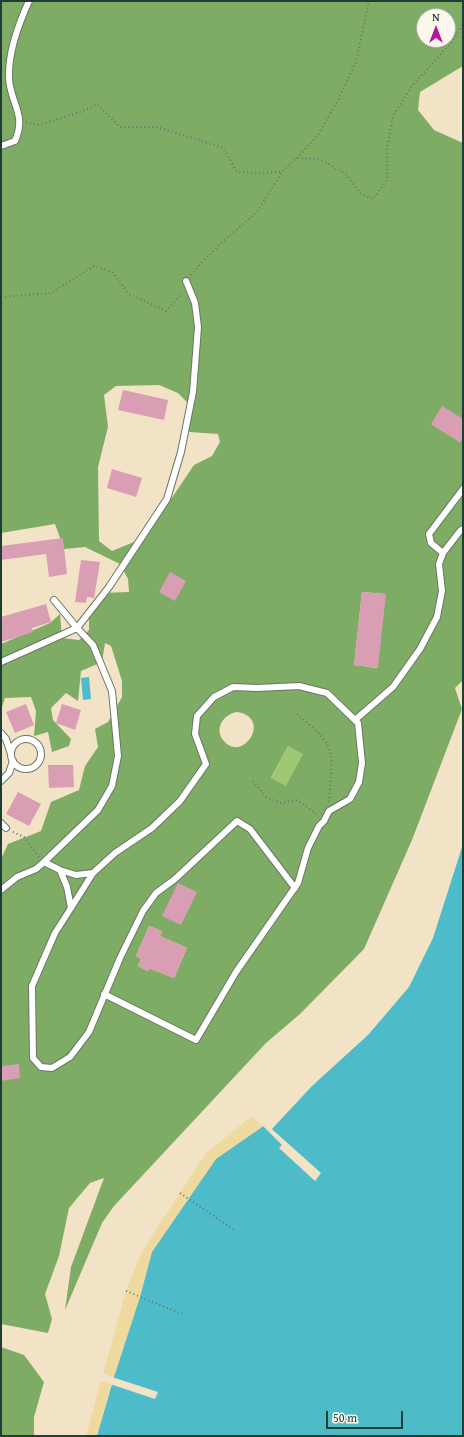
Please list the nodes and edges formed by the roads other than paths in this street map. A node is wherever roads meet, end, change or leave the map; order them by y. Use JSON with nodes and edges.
{"nodes":[{"id":1,"x":29,"y":1,"type":"edge"},
{"id":2,"x":1,"y":146,"type":"edge"},
{"id":3,"x":186,"y":282,"type":"road end"},
{"id":4,"x":463,"y":489,"type":"edge"},
{"id":5,"x":463,"y":529,"type":"edge"},
{"id":6,"x":443,"y":553,"type":"junction"},
{"id":7,"x":54,"y":600,"type":"dead end"},
{"id":8,"x":77,"y":628,"type":"junction"},
{"id":9,"x":1,"y":662,"type":"edge"},
{"id":10,"x":355,"y":720,"type":"junction"},
{"id":11,"x":1,"y":733,"type":"edge"},
{"id":12,"x":11,"y":754,"type":"junction"},
{"id":13,"x":13,"y":761,"type":"junction"},
{"id":14,"x":1,"y":781,"type":"edge"},
{"id":15,"x":1,"y":823,"type":"edge"},
{"id":16,"x":6,"y":828,"type":"road end"},
{"id":17,"x":44,"y":862,"type":"junction"},
{"id":18,"x":60,"y":870,"type":"junction"},
{"id":19,"x":94,"y":873,"type":"junction"},
{"id":20,"x":295,"y":888,"type":"junction"},
{"id":21,"x":1,"y":890,"type":"edge"},
{"id":22,"x":71,"y":908,"type":"junction"},
{"id":23,"x":104,"y":994,"type":"junction"}],
"edges":[{"from":1,"to":2,"type":"lane"},
{"from":3,"to":8,"type":"lane"},
{"from":4,"to":6,"type":"lane"},
{"from":5,"to":6,"type":"lane"},
{"from":6,"to":10,"type":"lane"},
{"from":7,"to":8,"type":"lane"},
{"from":8,"to":9,"type":"lane"},
{"from":8,"to":17,"type":"lane"},
{"from":10,"to":19,"type":"lane"},
{"from":10,"to":20,"type":"lane"},
{"from":11,"to":12,"type":"lane"},
{"from":12,"to":13,"type":"lane"},
{"from":12,"to":13,"type":"lane"},
{"from":13,"to":14,"type":"lane"},
{"from":15,"to":16,"type":"lane"},
{"from":17,"to":18,"type":"lane"},
{"from":17,"to":21,"type":"lane"},
{"from":18,"to":19,"type":"lane"},
{"from":18,"to":22,"type":"lane"},
{"from":19,"to":22,"type":"lane"},
{"from":20,"to":23,"type":"lane"},
{"from":20,"to":23,"type":"lane"},
{"from":22,"to":23,"type":"lane"}]}
